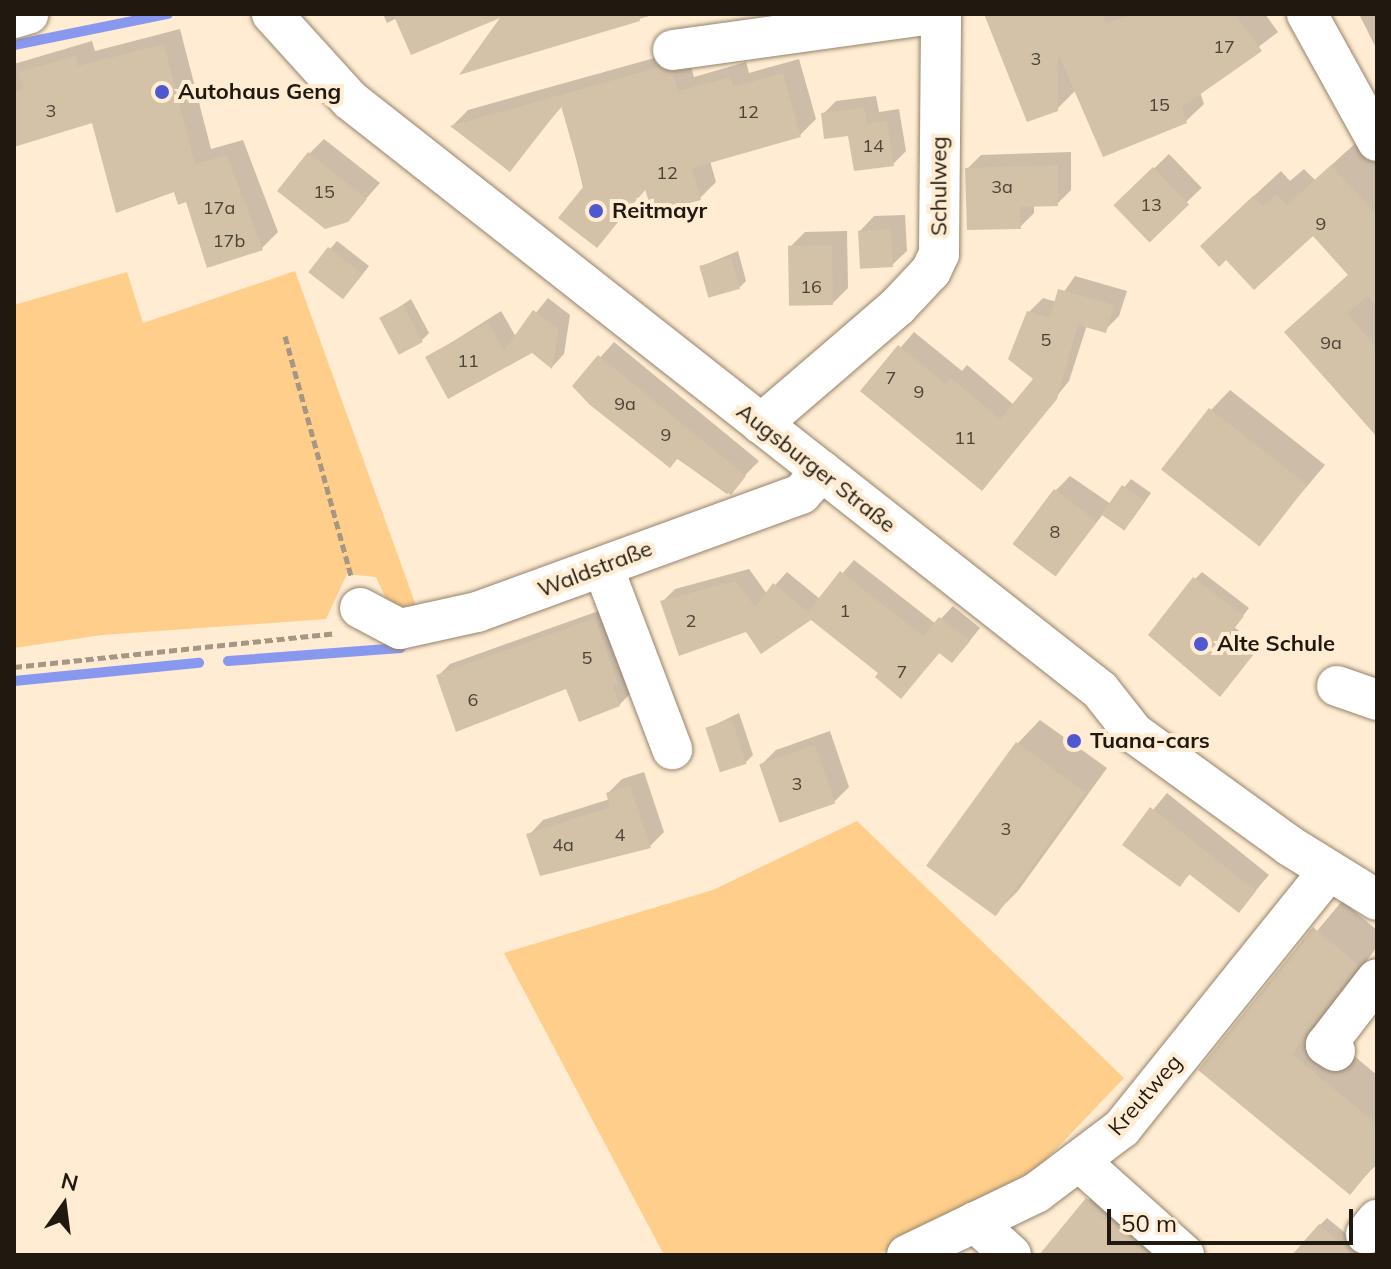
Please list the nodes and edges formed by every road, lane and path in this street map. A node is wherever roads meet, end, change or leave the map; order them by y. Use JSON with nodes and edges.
{"nodes":[{"id":1,"x":28,"y":14,"type":"edge"},
{"id":2,"x":272,"y":14,"type":"edge"},
{"id":3,"x":933,"y":14,"type":"edge"},
{"id":4,"x":941,"y":14,"type":"edge"},
{"id":5,"x":1307,"y":14,"type":"edge"},
{"id":6,"x":14,"y":18,"type":"edge"},
{"id":7,"x":673,"y":50,"type":"dead end"},
{"id":8,"x":1376,"y":138,"type":"edge"},
{"id":9,"x":285,"y":336,"type":"dead end"},
{"id":10,"x":761,"y":424,"type":"junction"},
{"id":11,"x":822,"y":471,"type":"junction"},
{"id":12,"x":603,"y":567,"type":"junction"},
{"id":13,"x":374,"y":618,"type":"junction"},
{"id":14,"x":14,"y":667,"type":"edge"},
{"id":15,"x":1337,"y":686,"type":"dead end"},
{"id":16,"x":1377,"y":700,"type":"edge"},
{"id":17,"x":672,"y":749,"type":"dead end"},
{"id":18,"x":1329,"y":871,"type":"junction"},
{"id":19,"x":1377,"y":900,"type":"edge"},
{"id":20,"x":1377,"y":979,"type":"edge"},
{"id":21,"x":1335,"y":1051,"type":"dead end"},
{"id":22,"x":1079,"y":1161,"type":"junction"},
{"id":23,"x":975,"y":1222,"type":"junction"},
{"id":24,"x":907,"y":1255,"type":"edge"},
{"id":25,"x":1011,"y":1255,"type":"edge"},
{"id":26,"x":1184,"y":1255,"type":"edge"}],
"edges":[{"from":1,"to":6,"type":"street"},
{"from":2,"to":10,"type":"street","name":"Augsburger Straße"},
{"from":3,"to":7,"type":"street"},
{"from":4,"to":10,"type":"street","name":"Schulweg"},
{"from":5,"to":8,"type":"street"},
{"from":9,"to":13,"type":"path"},
{"from":10,"to":11,"type":"street","name":"Augsburger Straße"},
{"from":11,"to":12,"type":"street","name":"Waldstraße"},
{"from":11,"to":18,"type":"street","name":"Augsburger Straße"},
{"from":12,"to":13,"type":"street","name":"Waldstraße"},
{"from":12,"to":17,"type":"street"},
{"from":13,"to":14,"type":"path"},
{"from":15,"to":16,"type":"street"},
{"from":18,"to":19,"type":"street","name":"Augsburger Straße"},
{"from":18,"to":22,"type":"street","name":"Kreutweg"},
{"from":20,"to":21,"type":"street"},
{"from":22,"to":23,"type":"street","name":"Kreutweg"},
{"from":22,"to":26,"type":"street"},
{"from":23,"to":24,"type":"street","name":"Kreutweg"},
{"from":23,"to":25,"type":"street"}]}
